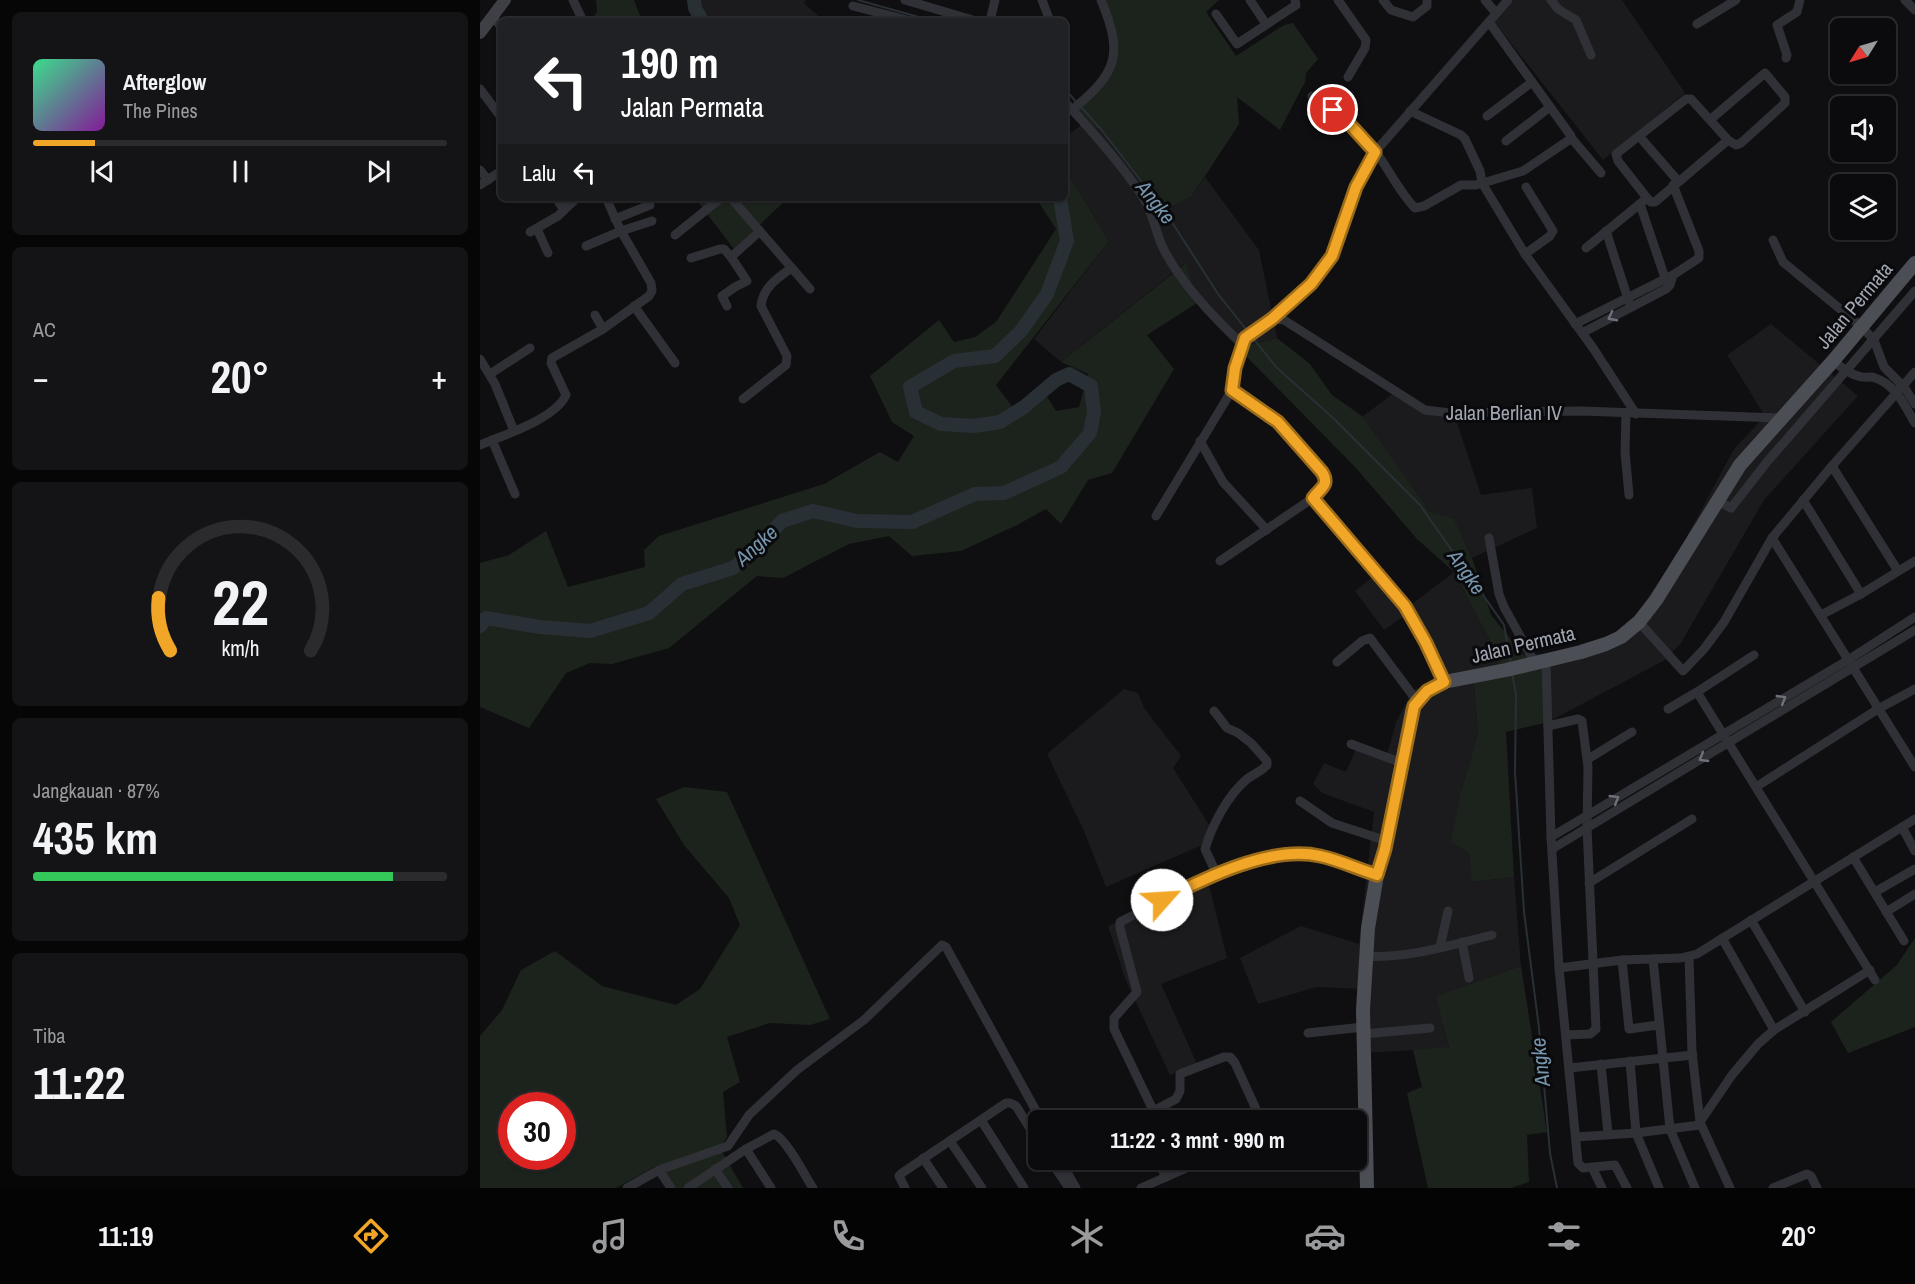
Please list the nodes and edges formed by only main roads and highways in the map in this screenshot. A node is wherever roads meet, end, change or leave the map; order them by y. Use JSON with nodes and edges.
{"nodes":[{"id":1,"x":505,"y":0,"type":"edge"},
{"id":2,"x":496,"y":21,"type":"edge"},
{"id":3,"x":480,"y":33,"type":"edge"},
{"id":4,"x":1915,"y":263,"type":"edge"},
{"id":5,"x":1367,"y":1188,"type":"edge"}],
"edges":[{"from":1,"to":2,"type":"main road"},
{"from":2,"to":3,"type":"main road"},
{"from":4,"to":5,"type":"main road","name":"Jalan Permata"}]}
